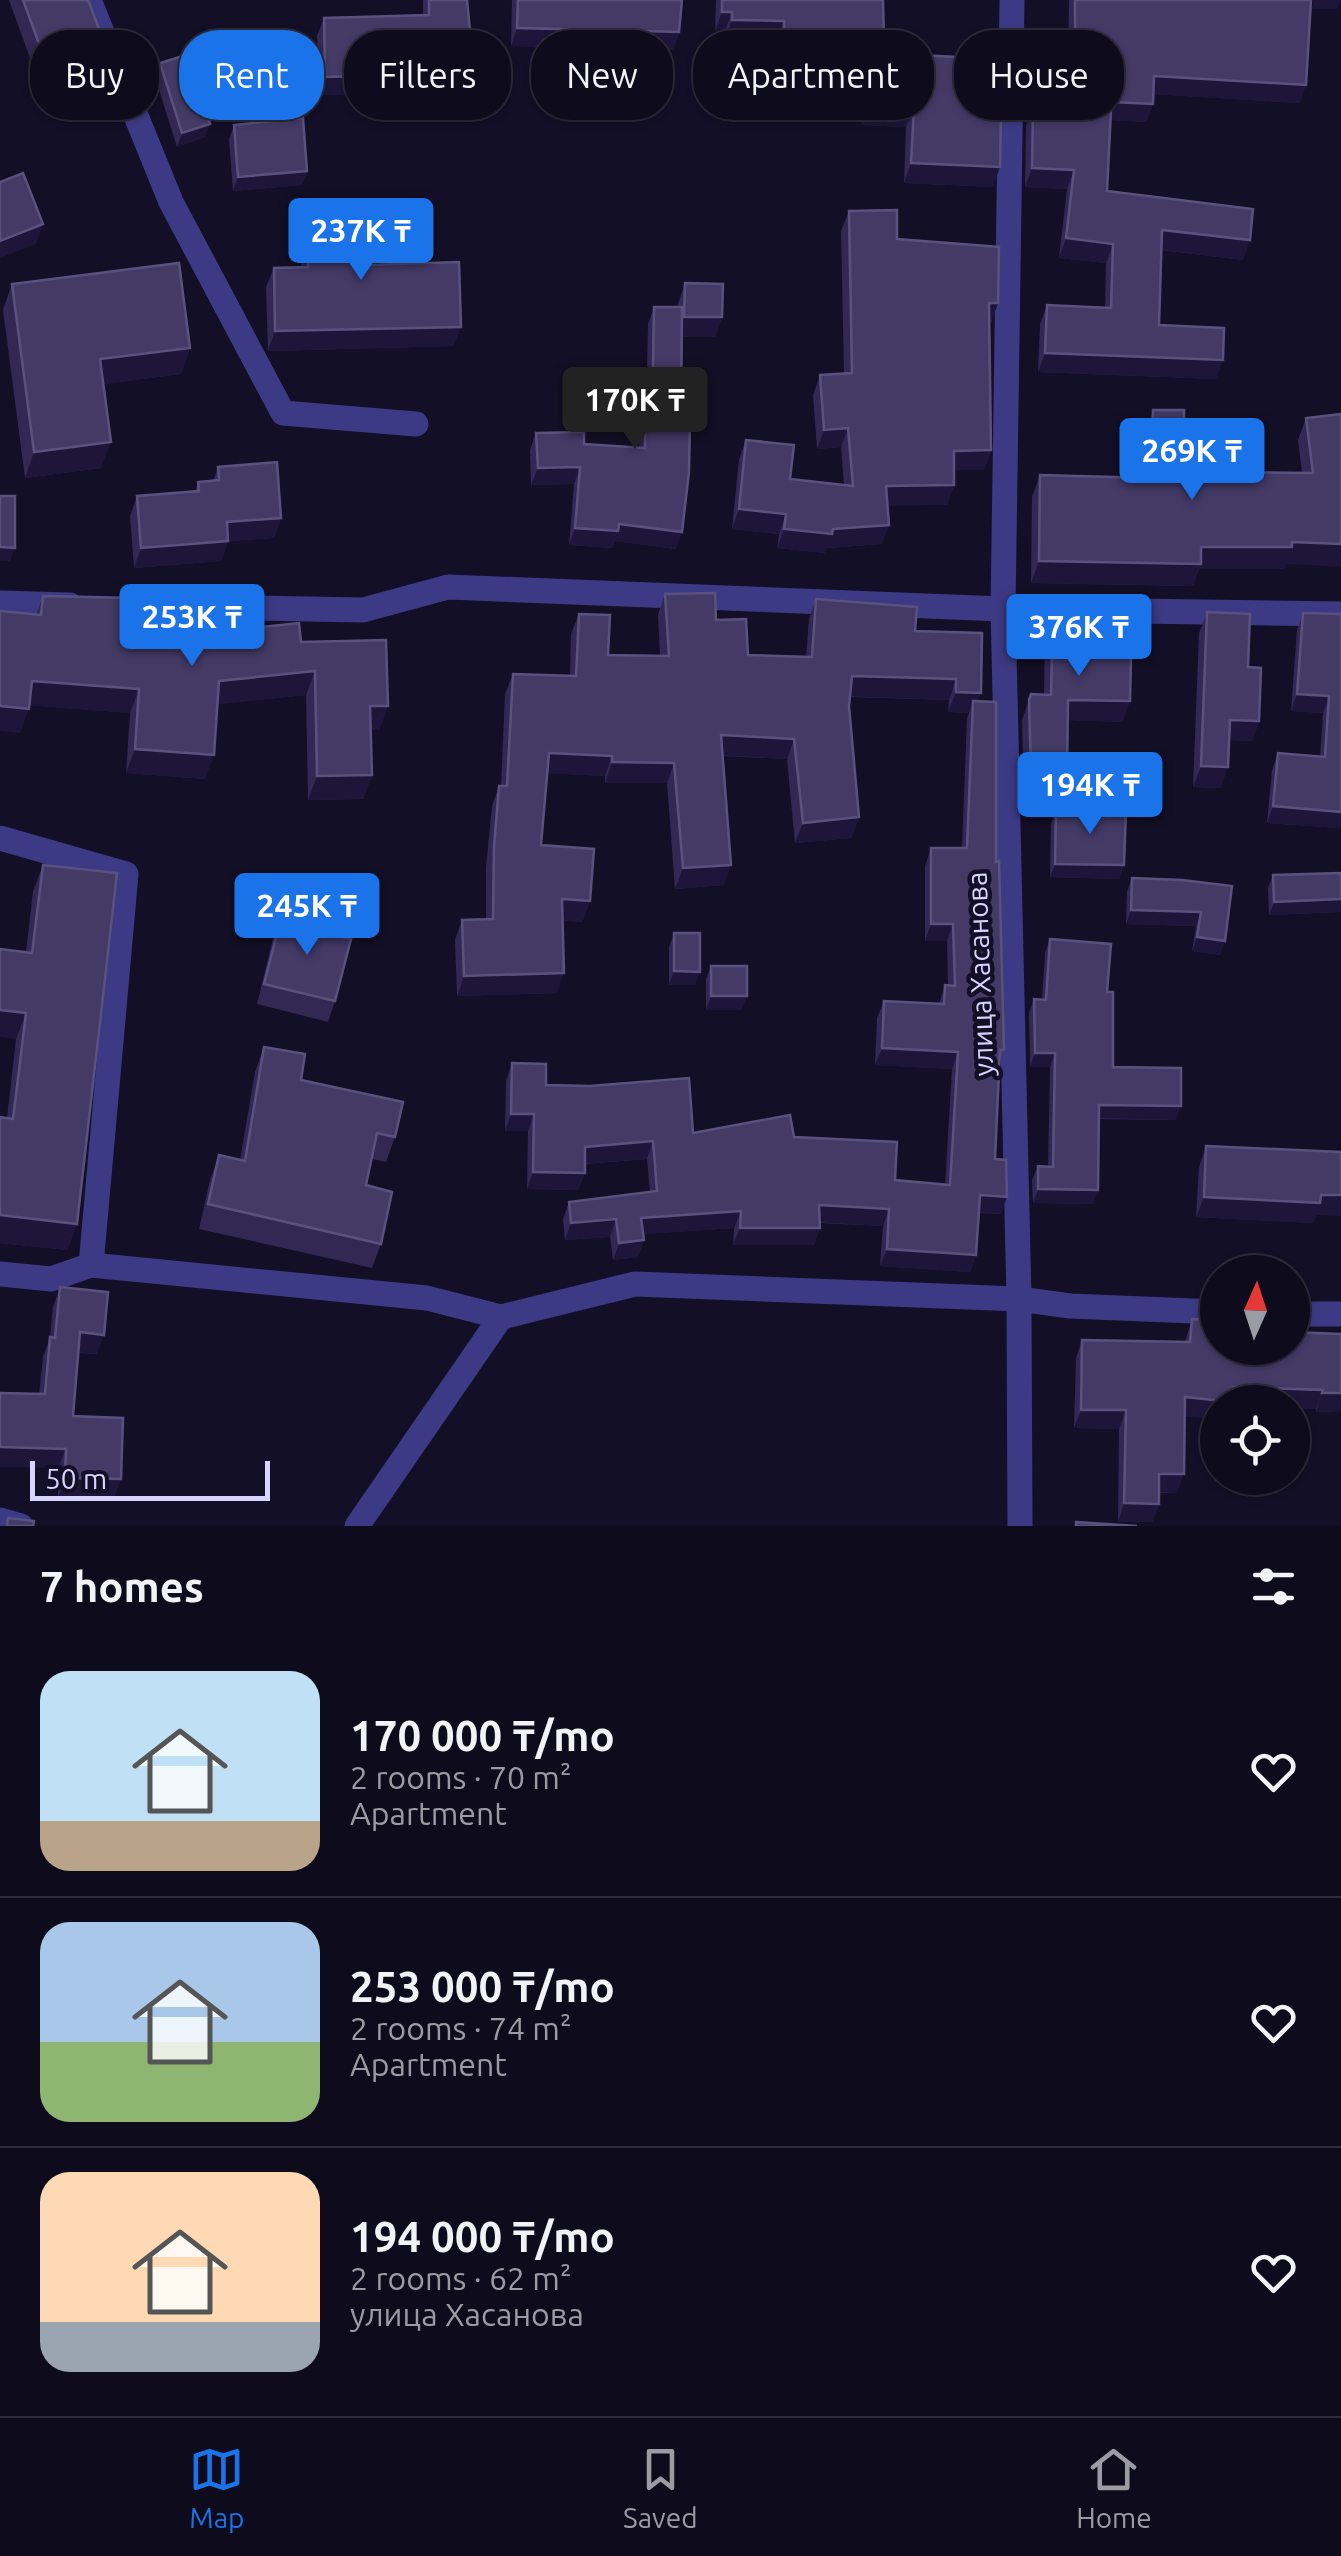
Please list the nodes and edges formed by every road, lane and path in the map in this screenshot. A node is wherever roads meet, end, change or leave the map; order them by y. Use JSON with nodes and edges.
{"nodes":[{"id":1,"x":89,"y":0,"type":"edge"},
{"id":2,"x":1012,"y":0,"type":"edge"},
{"id":3,"x":416,"y":424,"type":"dead end"},
{"id":4,"x":0,"y":604,"type":"edge"},
{"id":5,"x":96,"y":605,"type":"edge"},
{"id":6,"x":172,"y":606,"type":"edge"},
{"id":7,"x":1002,"y":608,"type":"junction"},
{"id":8,"x":1341,"y":614,"type":"edge"},
{"id":9,"x":0,"y":838,"type":"edge"},
{"id":10,"x":91,"y":1265,"type":"junction"},
{"id":11,"x":0,"y":1274,"type":"edge"},
{"id":12,"x":1020,"y":1299,"type":"junction"},
{"id":13,"x":1200,"y":1311,"type":"edge"},
{"id":14,"x":1310,"y":1314,"type":"edge"},
{"id":15,"x":1341,"y":1314,"type":"edge"},
{"id":16,"x":502,"y":1318,"type":"junction"},
{"id":17,"x":0,"y":1520,"type":"edge"},
{"id":18,"x":20,"y":1526,"type":"edge"},
{"id":19,"x":357,"y":1526,"type":"edge"},
{"id":20,"x":1020,"y":1526,"type":"edge"}],
"edges":[{"from":1,"to":3,"type":"street"},
{"from":2,"to":7,"type":"street","name":"улица Хасанова"},
{"from":4,"to":5,"type":"street"},
{"from":6,"to":7,"type":"street"},
{"from":7,"to":8,"type":"street"},
{"from":7,"to":12,"type":"street","name":"улица Хасанова"},
{"from":9,"to":10,"type":"street"},
{"from":10,"to":11,"type":"street"},
{"from":10,"to":16,"type":"street"},
{"from":12,"to":13,"type":"street"},
{"from":12,"to":16,"type":"street"},
{"from":12,"to":20,"type":"street","name":"улица Хасанова"},
{"from":14,"to":15,"type":"street"},
{"from":16,"to":19,"type":"street"},
{"from":17,"to":18,"type":"street"}]}
